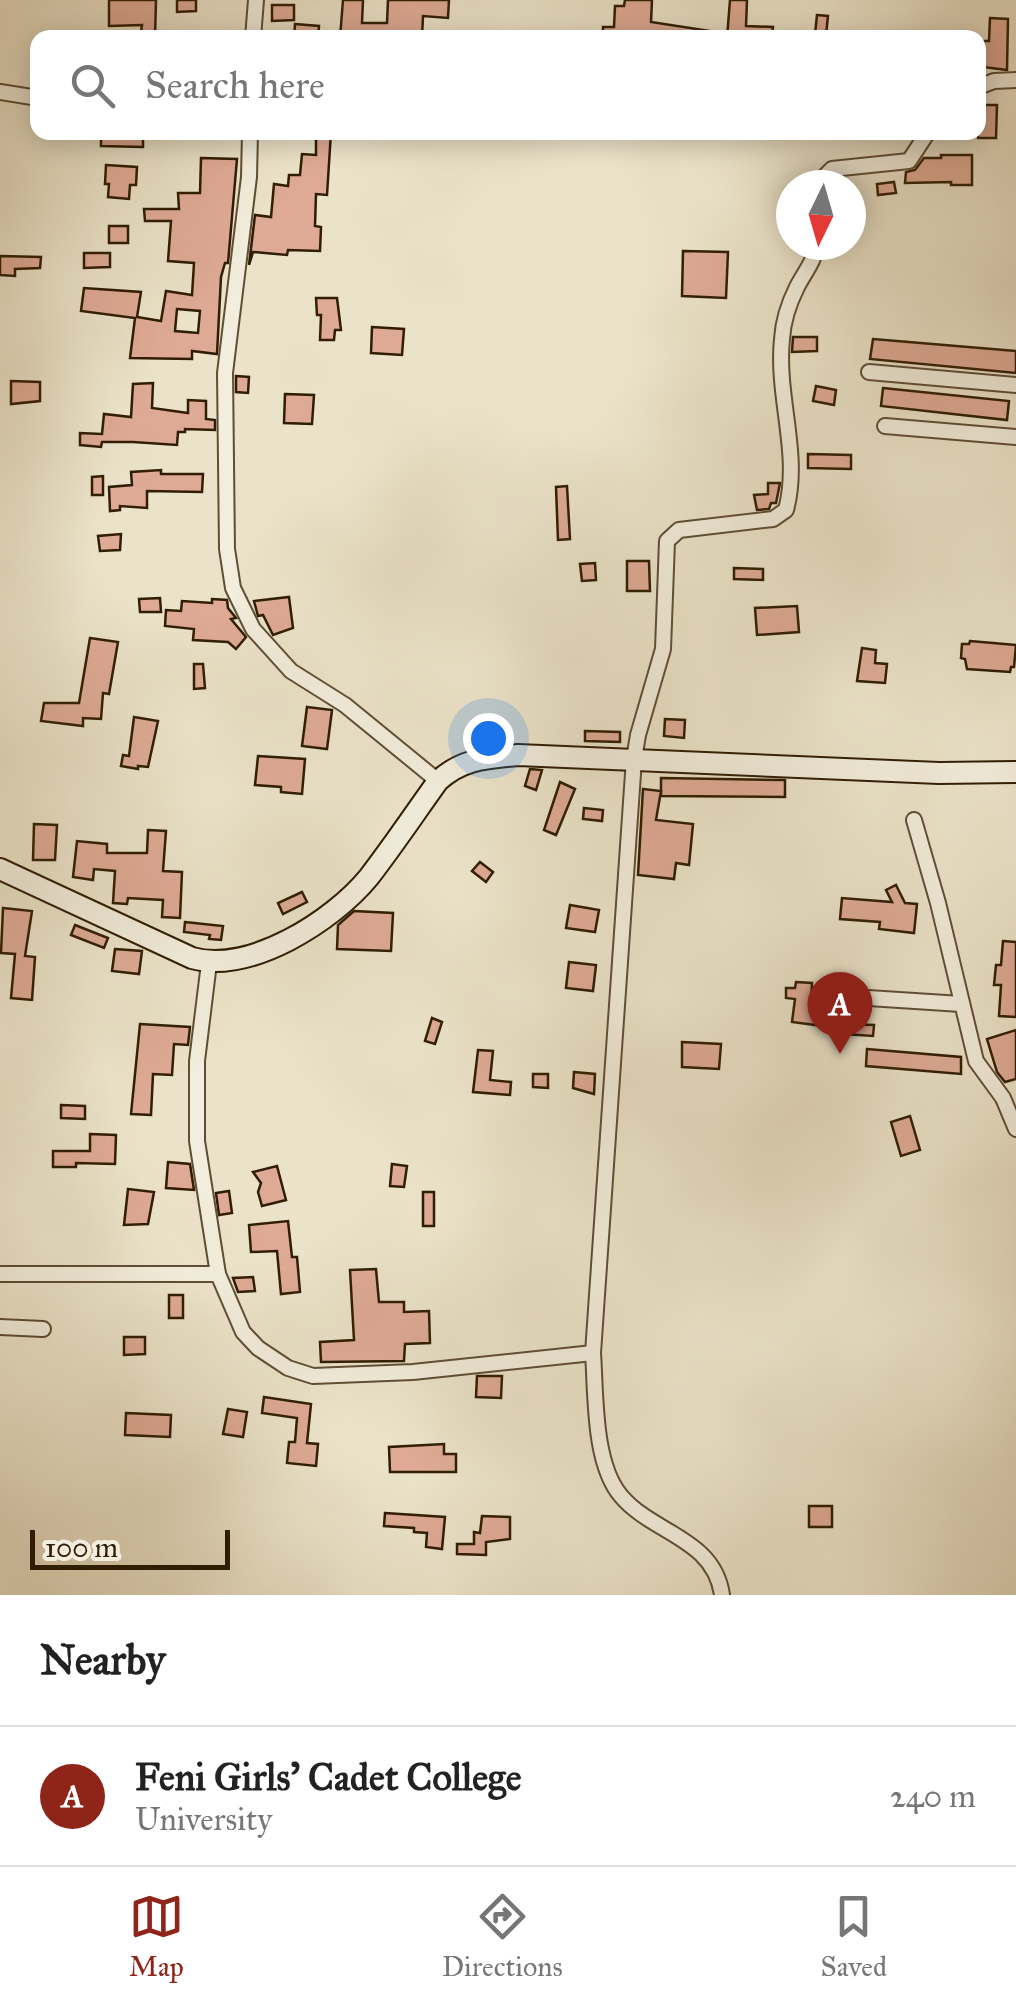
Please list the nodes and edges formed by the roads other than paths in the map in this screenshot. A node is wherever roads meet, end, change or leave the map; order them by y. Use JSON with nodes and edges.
{"nodes":[{"id":1,"x":256,"y":0,"type":"edge"},
{"id":2,"x":254,"y":30,"type":"edge"},
{"id":3,"x":1016,"y":80,"type":"edge"},
{"id":4,"x":986,"y":84,"type":"edge"},
{"id":5,"x":0,"y":92,"type":"edge"},
{"id":6,"x":30,"y":97,"type":"edge"},
{"id":7,"x":250,"y":140,"type":"edge"},
{"id":8,"x":923,"y":140,"type":"edge"},
{"id":9,"x":831,"y":170,"type":"edge"},
{"id":10,"x":812,"y":260,"type":"edge"},
{"id":11,"x":869,"y":372,"type":"dead end"},
{"id":12,"x":1016,"y":384,"type":"edge"},
{"id":13,"x":885,"y":426,"type":"dead end"},
{"id":14,"x":1016,"y":437,"type":"edge"},
{"id":15,"x":634,"y":760,"type":"junction"},
{"id":16,"x":1016,"y":772,"type":"edge"},
{"id":17,"x":438,"y":781,"type":"junction"},
{"id":18,"x":914,"y":820,"type":"dead end"},
{"id":19,"x":0,"y":869,"type":"edge"},
{"id":20,"x":209,"y":963,"type":"junction"},
{"id":21,"x":822,"y":995,"type":"dead end"},
{"id":22,"x":961,"y":1004,"type":"junction"},
{"id":23,"x":1016,"y":1125,"type":"edge"},
{"id":24,"x":0,"y":1274,"type":"edge"},
{"id":25,"x":218,"y":1274,"type":"junction"},
{"id":26,"x":0,"y":1328,"type":"edge"},
{"id":27,"x":43,"y":1329,"type":"dead end"},
{"id":28,"x":592,"y":1352,"type":"junction"},
{"id":29,"x":722,"y":1595,"type":"edge"}],
"edges":[{"from":1,"to":2,"type":"street"},
{"from":3,"to":4,"type":"street"},
{"from":5,"to":6,"type":"street"},
{"from":7,"to":17,"type":"street"},
{"from":8,"to":9,"type":"street"},
{"from":10,"to":15,"type":"street"},
{"from":11,"to":12,"type":"street"},
{"from":13,"to":14,"type":"street"},
{"from":15,"to":16,"type":"main road"},
{"from":15,"to":17,"type":"main road"},
{"from":15,"to":28,"type":"street"},
{"from":17,"to":20,"type":"main road"},
{"from":18,"to":22,"type":"street"},
{"from":19,"to":20,"type":"main road"},
{"from":20,"to":25,"type":"street"},
{"from":21,"to":22,"type":"street"},
{"from":22,"to":23,"type":"street"},
{"from":24,"to":25,"type":"street"},
{"from":25,"to":28,"type":"street"},
{"from":26,"to":27,"type":"street"},
{"from":28,"to":29,"type":"street"}]}
